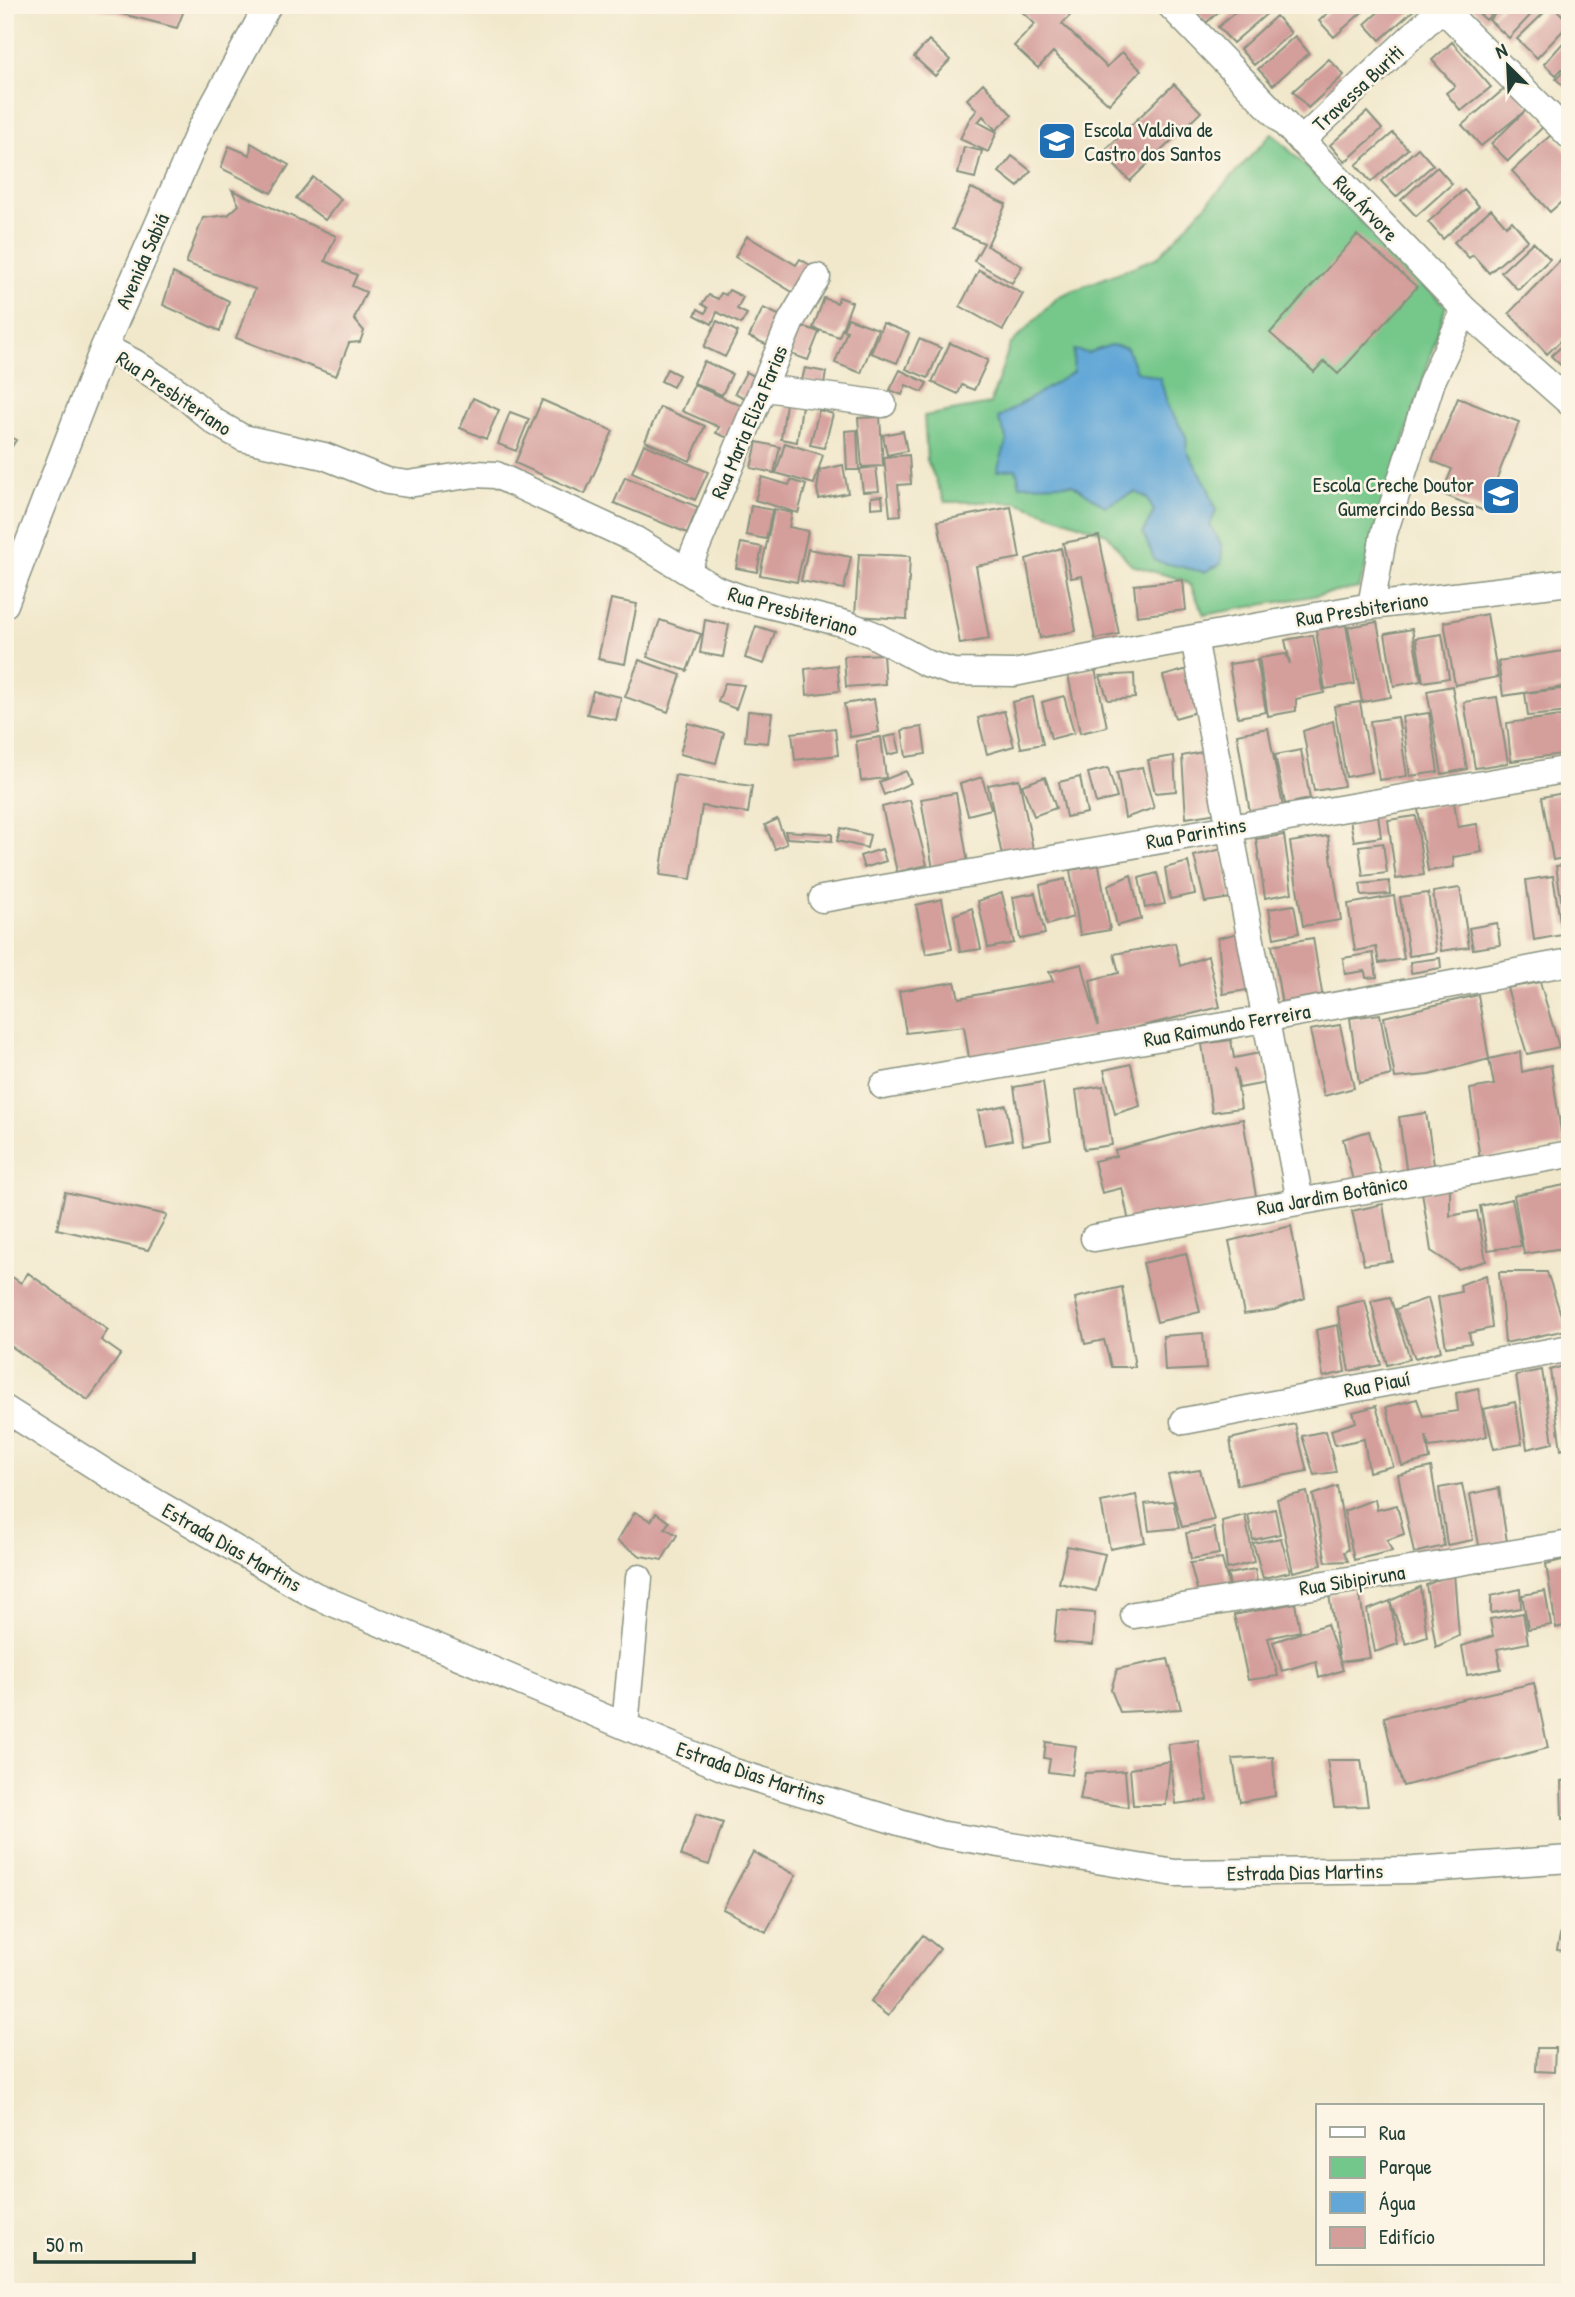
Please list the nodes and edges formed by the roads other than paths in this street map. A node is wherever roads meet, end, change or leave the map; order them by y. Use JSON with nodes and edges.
{"nodes":[{"id":1,"x":268,"y":5,"type":"edge"},
{"id":2,"x":1170,"y":5,"type":"edge"},
{"id":3,"x":1442,"y":6,"type":"edge"},
{"id":4,"x":1570,"y":136,"type":"edge"},
{"id":5,"x":1301,"y":141,"type":"junction"},
{"id":6,"x":817,"y":277,"type":"dead end"},
{"id":7,"x":1465,"y":310,"type":"junction"},
{"id":8,"x":104,"y":347,"type":"junction"},
{"id":9,"x":765,"y":388,"type":"junction"},
{"id":10,"x":1570,"y":403,"type":"edge"},
{"id":11,"x":883,"y":404,"type":"dead end"},
{"id":12,"x":687,"y":570,"type":"junction"},
{"id":13,"x":1570,"y":582,"type":"edge"},
{"id":14,"x":5,"y":604,"type":"edge"},
{"id":15,"x":1371,"y":606,"type":"junction"},
{"id":16,"x":1194,"y":638,"type":"junction"},
{"id":17,"x":1570,"y":769,"type":"edge"},
{"id":18,"x":1231,"y":827,"type":"junction"},
{"id":19,"x":822,"y":899,"type":"dead end"},
{"id":20,"x":1570,"y":961,"type":"edge"},
{"id":21,"x":1264,"y":1019,"type":"junction"},
{"id":22,"x":883,"y":1086,"type":"dead end"},
{"id":23,"x":1570,"y":1154,"type":"edge"},
{"id":24,"x":1300,"y":1201,"type":"junction"},
{"id":25,"x":1094,"y":1238,"type":"dead end"},
{"id":26,"x":1570,"y":1348,"type":"edge"},
{"id":27,"x":5,"y":1409,"type":"edge"},
{"id":28,"x":1184,"y":1421,"type":"dead end"},
{"id":29,"x":1570,"y":1544,"type":"edge"},
{"id":30,"x":639,"y":1578,"type":"dead end"},
{"id":31,"x":1134,"y":1615,"type":"dead end"},
{"id":32,"x":625,"y":1726,"type":"junction"},
{"id":33,"x":1570,"y":1859,"type":"edge"}],
"edges":[{"from":1,"to":8,"type":"street","name":"Avenida Sabiá"},
{"from":2,"to":5,"type":"street","name":"Rua Árvore"},
{"from":3,"to":4,"type":"street"},
{"from":3,"to":5,"type":"street","name":"Travessa Buriti"},
{"from":5,"to":7,"type":"street","name":"Rua Árvore"},
{"from":6,"to":9,"type":"street","name":"Rua Maria Eliza Farias"},
{"from":7,"to":10,"type":"street","name":"Rua Árvore"},
{"from":7,"to":15,"type":"street"},
{"from":8,"to":12,"type":"street","name":"Rua Presbiteriano"},
{"from":8,"to":14,"type":"street","name":"Avenida Sabiá"},
{"from":9,"to":11,"type":"street"},
{"from":9,"to":12,"type":"street","name":"Rua Maria Eliza Farias"},
{"from":12,"to":16,"type":"street","name":"Rua Presbiteriano"},
{"from":13,"to":15,"type":"street","name":"Rua Presbiteriano"},
{"from":15,"to":16,"type":"street","name":"Rua Presbiteriano"},
{"from":16,"to":18,"type":"street"},
{"from":17,"to":18,"type":"street","name":"Rua Parintins"},
{"from":18,"to":19,"type":"street","name":"Rua Parintins"},
{"from":18,"to":21,"type":"street"},
{"from":20,"to":21,"type":"street","name":"Rua Raimundo Ferreira"},
{"from":21,"to":22,"type":"street","name":"Rua Raimundo Ferreira"},
{"from":21,"to":24,"type":"street"},
{"from":23,"to":24,"type":"street","name":"Rua Jardim Botânico"},
{"from":24,"to":25,"type":"street","name":"Rua Jardim Botânico"},
{"from":26,"to":28,"type":"street","name":"Rua Piauí"},
{"from":27,"to":32,"type":"street","name":"Estrada Dias Martins"},
{"from":29,"to":31,"type":"street","name":"Rua Sibipiruna"},
{"from":30,"to":32,"type":"street"},
{"from":32,"to":33,"type":"street","name":"Estrada Dias Martins"}]}
